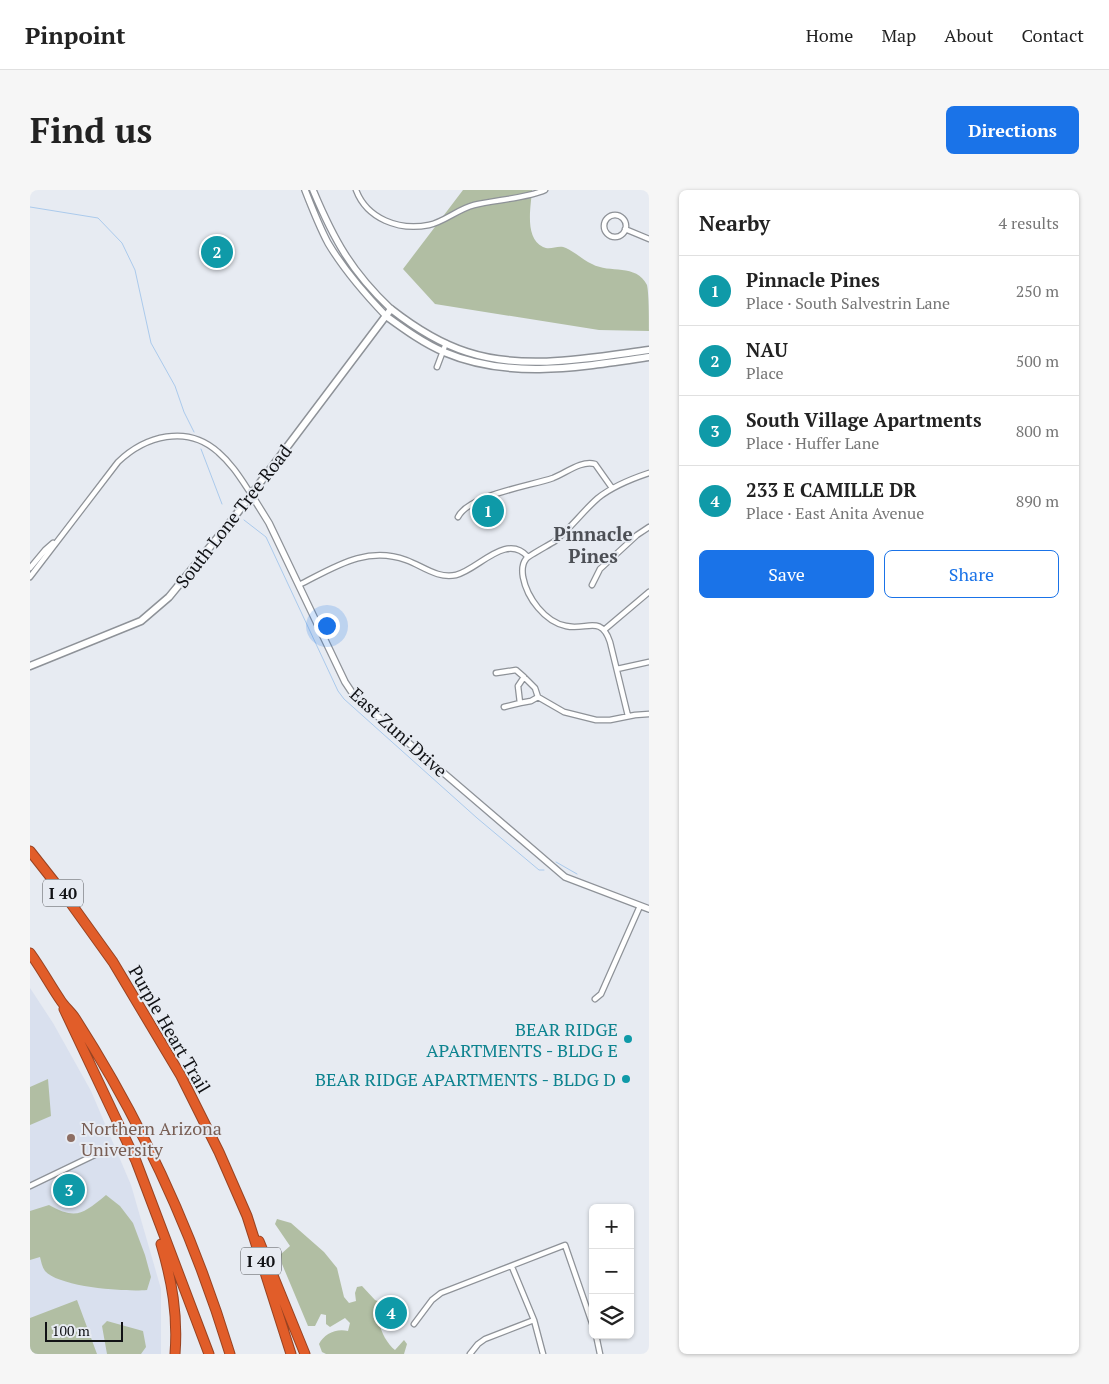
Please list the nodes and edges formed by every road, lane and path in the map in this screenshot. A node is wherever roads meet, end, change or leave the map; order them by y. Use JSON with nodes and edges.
{"nodes":[{"id":1,"x":305,"y":190,"type":"edge"},
{"id":2,"x":313,"y":190,"type":"edge"},
{"id":3,"x":356,"y":190,"type":"edge"},
{"id":4,"x":546,"y":190,"type":"edge"},
{"id":5,"x":625,"y":230,"type":"junction"},
{"id":6,"x":649,"y":239,"type":"edge"},
{"id":7,"x":391,"y":309,"type":"junction"},
{"id":8,"x":386,"y":316,"type":"junction"},
{"id":9,"x":446,"y":343,"type":"junction"},
{"id":10,"x":649,"y":350,"type":"edge"},
{"id":11,"x":443,"y":351,"type":"junction"},
{"id":12,"x":649,"y":358,"type":"edge"},
{"id":13,"x":437,"y":367,"type":"dead end"},
{"id":14,"x":649,"y":473,"type":"edge"},
{"id":15,"x":612,"y":488,"type":"junction"},
{"id":16,"x":251,"y":494,"type":"junction"},
{"id":17,"x":458,"y":517,"type":"dead end"},
{"id":18,"x":649,"y":527,"type":"edge"},
{"id":19,"x":56,"y":541,"type":"junction"},
{"id":20,"x":528,"y":557,"type":"junction"},
{"id":21,"x":30,"y":568,"type":"edge"},
{"id":22,"x":30,"y":577,"type":"edge"},
{"id":23,"x":299,"y":585,"type":"junction"},
{"id":24,"x":592,"y":585,"type":"dead end"},
{"id":25,"x":649,"y":592,"type":"edge"},
{"id":26,"x":604,"y":630,"type":"junction"},
{"id":27,"x":649,"y":662,"type":"edge"},
{"id":28,"x":30,"y":666,"type":"edge"},
{"id":29,"x":617,"y":669,"type":"junction"},
{"id":30,"x":496,"y":673,"type":"dead end"},
{"id":31,"x":524,"y":677,"type":"junction"},
{"id":32,"x":538,"y":697,"type":"junction"},
{"id":33,"x":520,"y":703,"type":"junction"},
{"id":34,"x":504,"y":706,"type":"dead end"},
{"id":35,"x":649,"y":714,"type":"edge"},
{"id":36,"x":628,"y":716,"type":"junction"},
{"id":37,"x":30,"y":851,"type":"edge"},
{"id":38,"x":640,"y":906,"type":"junction"},
{"id":39,"x":649,"y":909,"type":"edge"},
{"id":40,"x":30,"y":953,"type":"edge"},
{"id":41,"x":595,"y":1000,"type":"dead end"},
{"id":42,"x":61,"y":1002,"type":"junction"},
{"id":43,"x":106,"y":1149,"type":"dead end"},
{"id":44,"x":30,"y":1186,"type":"edge"},
{"id":45,"x":149,"y":1198,"type":"junction"},
{"id":46,"x":247,"y":1216,"type":"junction"},
{"id":47,"x":512,"y":1267,"type":"junction"},
{"id":48,"x":589,"y":1315,"type":"edge"},
{"id":49,"x":534,"y":1320,"type":"junction"},
{"id":50,"x":414,"y":1324,"type":"dead end"},
{"id":51,"x":597,"y":1339,"type":"edge"},
{"id":52,"x":175,"y":1354,"type":"edge"},
{"id":53,"x":209,"y":1354,"type":"edge"},
{"id":54,"x":230,"y":1354,"type":"edge"},
{"id":55,"x":291,"y":1354,"type":"edge"},
{"id":56,"x":305,"y":1354,"type":"edge"},
{"id":57,"x":470,"y":1354,"type":"edge"},
{"id":58,"x":543,"y":1354,"type":"edge"},
{"id":59,"x":600,"y":1354,"type":"edge"}],
"edges":[{"from":1,"to":8,"type":"street"},
{"from":2,"to":7,"type":"street"},
{"from":3,"to":4,"type":"street"},
{"from":5,"to":5,"type":"street"},
{"from":5,"to":6,"type":"street"},
{"from":7,"to":8,"type":"main road","name":"South Lone Tree Road"},
{"from":7,"to":9,"type":"main road"},
{"from":8,"to":11,"type":"main road"},
{"from":8,"to":16,"type":"main road","name":"South Lone Tree Road"},
{"from":9,"to":10,"type":"main road"},
{"from":9,"to":11,"type":"street"},
{"from":11,"to":12,"type":"main road"},
{"from":11,"to":13,"type":"street"},
{"from":14,"to":15,"type":"street"},
{"from":15,"to":17,"type":"street"},
{"from":15,"to":20,"type":"street"},
{"from":16,"to":19,"type":"street","name":"East Zuni Drive"},
{"from":16,"to":23,"type":"street","name":"East Zuni Drive"},
{"from":16,"to":28,"type":"main road","name":"South Lone Tree Road"},
{"from":18,"to":24,"type":"street"},
{"from":19,"to":21,"type":"street","name":"East Zuni Drive"},
{"from":19,"to":22,"type":"street","name":"East Zuni Drive"},
{"from":20,"to":23,"type":"street"},
{"from":20,"to":26,"type":"street"},
{"from":23,"to":38,"type":"street","name":"East Zuni Drive"},
{"from":25,"to":26,"type":"street"},
{"from":26,"to":29,"type":"street"},
{"from":27,"to":29,"type":"street"},
{"from":29,"to":36,"type":"street"},
{"from":30,"to":31,"type":"street"},
{"from":31,"to":32,"type":"street"},
{"from":31,"to":33,"type":"street"},
{"from":32,"to":33,"type":"street"},
{"from":32,"to":36,"type":"street"},
{"from":33,"to":34,"type":"street"},
{"from":35,"to":36,"type":"street"},
{"from":37,"to":46,"type":"highway","name":"Purple Heart Trail","number":"I 40"},
{"from":38,"to":39,"type":"street","name":"East Zuni Drive"},
{"from":38,"to":41,"type":"street"},
{"from":40,"to":42,"type":"highway"},
{"from":42,"to":45,"type":"highway"},
{"from":42,"to":54,"type":"highway"},
{"from":43,"to":44,"type":"street"},
{"from":45,"to":52,"type":"highway"},
{"from":45,"to":53,"type":"highway"},
{"from":46,"to":55,"type":"highway","name":"Purple Heart Trail","number":"I 40"},
{"from":46,"to":56,"type":"highway"},
{"from":47,"to":48,"type":"street"},
{"from":47,"to":49,"type":"street"},
{"from":47,"to":50,"type":"street"},
{"from":49,"to":57,"type":"street"},
{"from":49,"to":58,"type":"street"},
{"from":51,"to":59,"type":"street"}]}
